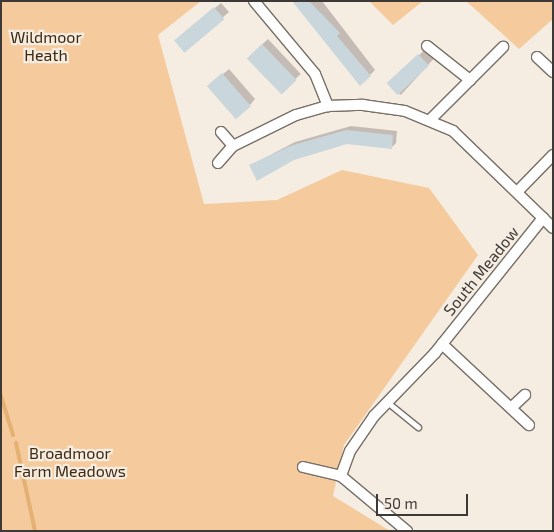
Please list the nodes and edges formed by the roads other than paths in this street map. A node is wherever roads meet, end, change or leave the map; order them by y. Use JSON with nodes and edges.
{"nodes":[{"id":1,"x":254,"y":1,"type":"edge"},
{"id":2,"x":427,"y":46,"type":"dead end"},
{"id":3,"x":503,"y":47,"type":"dead end"},
{"id":4,"x":537,"y":57,"type":"dead end"},
{"id":5,"x":551,"y":67,"type":"edge"},
{"id":6,"x":470,"y":80,"type":"junction"},
{"id":7,"x":328,"y":106,"type":"junction"},
{"id":8,"x":430,"y":120,"type":"junction"},
{"id":9,"x":221,"y":132,"type":"dead end"},
{"id":10,"x":233,"y":146,"type":"junction"},
{"id":11,"x":553,"y":155,"type":"edge"},
{"id":12,"x":218,"y":163,"type":"dead end"},
{"id":13,"x":517,"y":192,"type":"junction"},
{"id":14,"x":543,"y":218,"type":"junction"},
{"id":15,"x":553,"y":228,"type":"edge"},
{"id":16,"x":442,"y":344,"type":"junction"},
{"id":17,"x":525,"y":396,"type":"dead end"},
{"id":18,"x":386,"y":402,"type":"junction"},
{"id":19,"x":512,"y":407,"type":"junction"},
{"id":20,"x":529,"y":424,"type":"dead end"},
{"id":21,"x":418,"y":428,"type":"dead end"},
{"id":22,"x":303,"y":467,"type":"dead end"},
{"id":23,"x":341,"y":476,"type":"junction"},
{"id":24,"x":407,"y":531,"type":"edge"}],
"edges":[{"from":1,"to":7,"type":"street"},
{"from":2,"to":6,"type":"street"},
{"from":3,"to":6,"type":"street"},
{"from":4,"to":5,"type":"street"},
{"from":6,"to":8,"type":"street"},
{"from":7,"to":8,"type":"street"},
{"from":7,"to":10,"type":"street"},
{"from":8,"to":13,"type":"street"},
{"from":9,"to":10,"type":"street"},
{"from":10,"to":12,"type":"street"},
{"from":11,"to":13,"type":"street"},
{"from":13,"to":14,"type":"street"},
{"from":14,"to":15,"type":"street"},
{"from":14,"to":16,"type":"street","name":"South Meadow"},
{"from":16,"to":18,"type":"street","name":"South Meadow"},
{"from":16,"to":19,"type":"street"},
{"from":17,"to":19,"type":"street"},
{"from":18,"to":21,"type":"lane"},
{"from":18,"to":23,"type":"street","name":"South Meadow"},
{"from":19,"to":20,"type":"street"},
{"from":22,"to":23,"type":"street"},
{"from":23,"to":24,"type":"street"}]}
